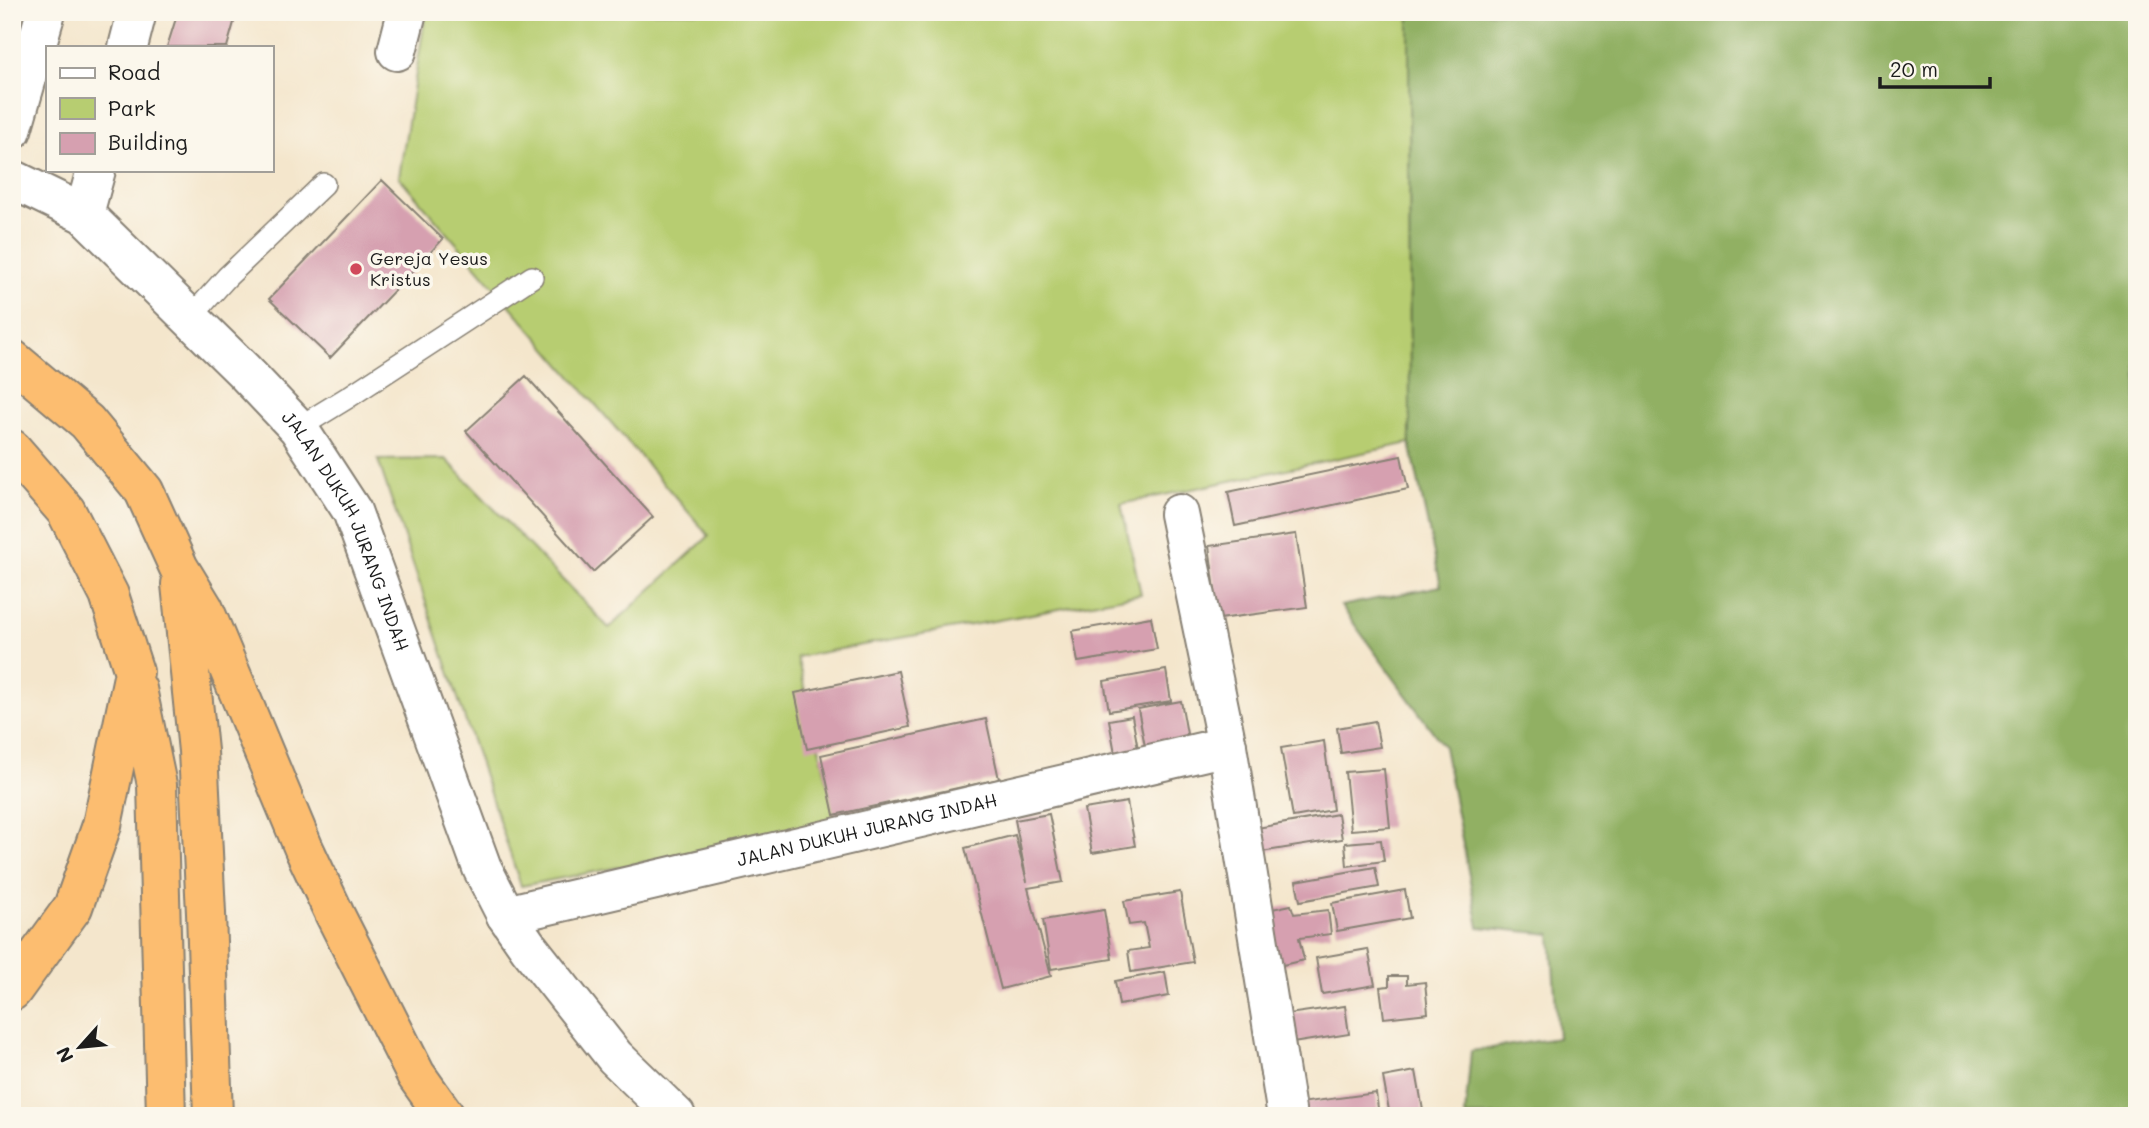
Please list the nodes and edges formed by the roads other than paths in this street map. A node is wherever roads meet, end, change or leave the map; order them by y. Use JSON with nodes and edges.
{"nodes":[{"id":1,"x":46,"y":12,"type":"edge"},
{"id":2,"x":137,"y":12,"type":"edge"},
{"id":3,"x":407,"y":12,"type":"edge"},
{"id":4,"x":128,"y":46,"type":"edge"},
{"id":5,"x":397,"y":51,"type":"dead end"},
{"id":6,"x":12,"y":130,"type":"edge"},
{"id":7,"x":95,"y":172,"type":"edge"},
{"id":8,"x":12,"y":179,"type":"edge"},
{"id":9,"x":324,"y":184,"type":"dead end"},
{"id":10,"x":84,"y":214,"type":"junction"},
{"id":11,"x":532,"y":277,"type":"dead end"},
{"id":12,"x":190,"y":318,"type":"junction"},
{"id":13,"x":12,"y":359,"type":"edge"},
{"id":14,"x":298,"y":428,"type":"junction"},
{"id":15,"x":12,"y":449,"type":"edge"},
{"id":16,"x":1179,"y":514,"type":"dead end"},
{"id":17,"x":179,"y":568,"type":"junction"},
{"id":18,"x":134,"y":672,"type":"junction"},
{"id":19,"x":1227,"y":746,"type":"junction"},
{"id":20,"x":506,"y":915,"type":"junction"},
{"id":21,"x":12,"y":991,"type":"edge"},
{"id":22,"x":166,"y":1116,"type":"edge"},
{"id":23,"x":213,"y":1116,"type":"edge"},
{"id":24,"x":445,"y":1116,"type":"edge"},
{"id":25,"x":676,"y":1116,"type":"edge"},
{"id":26,"x":1287,"y":1116,"type":"edge"}],
"edges":[{"from":1,"to":6,"type":"street"},
{"from":2,"to":4,"type":"street"},
{"from":3,"to":5,"type":"street"},
{"from":7,"to":10,"type":"street"},
{"from":8,"to":10,"type":"street","name":"JALAN DUKUH JURANG INDAH"},
{"from":9,"to":12,"type":"lane"},
{"from":10,"to":12,"type":"street","name":"JALAN DUKUH JURANG INDAH"},
{"from":11,"to":14,"type":"lane"},
{"from":12,"to":14,"type":"street","name":"JALAN DUKUH JURANG INDAH"},
{"from":13,"to":17,"type":"highway"},
{"from":14,"to":20,"type":"street","name":"JALAN DUKUH JURANG INDAH"},
{"from":15,"to":18,"type":"highway"},
{"from":16,"to":19,"type":"street"},
{"from":17,"to":23,"type":"highway"},
{"from":17,"to":24,"type":"highway"},
{"from":18,"to":21,"type":"highway"},
{"from":18,"to":22,"type":"highway"},
{"from":19,"to":20,"type":"street","name":"JALAN DUKUH JURANG INDAH"},
{"from":19,"to":26,"type":"street"},
{"from":20,"to":25,"type":"street","name":"JALAN DUKUH JURANG INDAH"}]}
